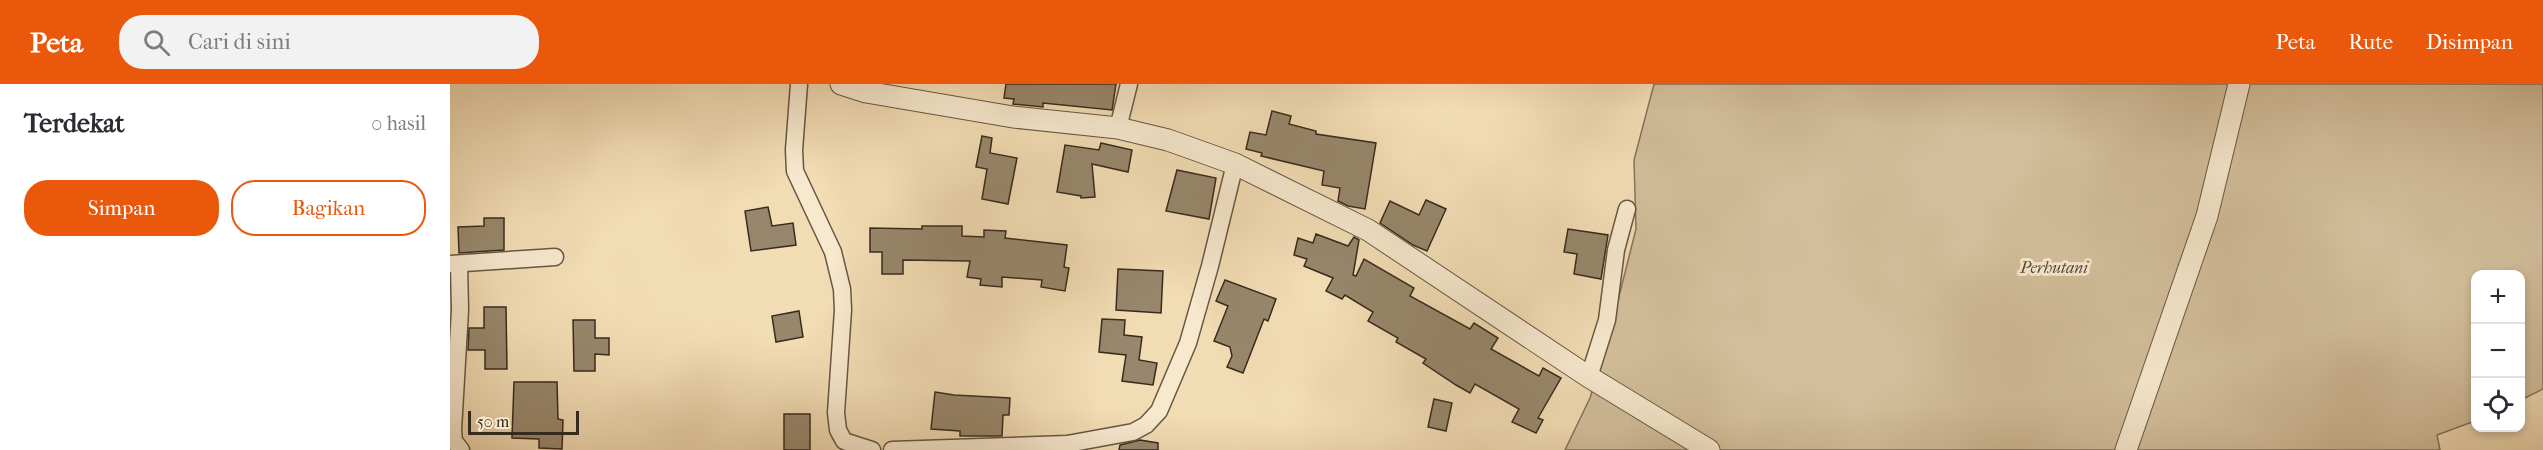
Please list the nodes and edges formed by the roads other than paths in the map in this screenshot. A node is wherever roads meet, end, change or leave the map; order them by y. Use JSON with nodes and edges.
{"nodes":[{"id":1,"x":800,"y":84,"type":"edge"},
{"id":2,"x":841,"y":84,"type":"edge"},
{"id":3,"x":1129,"y":84,"type":"edge"},
{"id":4,"x":2239,"y":84,"type":"edge"},
{"id":5,"x":1118,"y":128,"type":"junction"},
{"id":6,"x":1235,"y":164,"type":"junction"},
{"id":7,"x":1627,"y":209,"type":"dead end"},
{"id":8,"x":555,"y":257,"type":"dead end"},
{"id":9,"x":454,"y":264,"type":"edge"},
{"id":10,"x":1589,"y":378,"type":"junction"},
{"id":11,"x":461,"y":450,"type":"edge"},
{"id":12,"x":872,"y":450,"type":"edge"},
{"id":13,"x":892,"y":450,"type":"edge"},
{"id":14,"x":1709,"y":450,"type":"edge"},
{"id":15,"x":2126,"y":450,"type":"edge"}],
"edges":[{"from":1,"to":12,"type":"street"},
{"from":2,"to":5,"type":"street"},
{"from":3,"to":5,"type":"street"},
{"from":4,"to":15,"type":"street"},
{"from":5,"to":6,"type":"street"},
{"from":6,"to":10,"type":"street"},
{"from":6,"to":13,"type":"street"},
{"from":7,"to":10,"type":"street"},
{"from":8,"to":9,"type":"street"},
{"from":9,"to":11,"type":"street"},
{"from":10,"to":14,"type":"street"}]}
